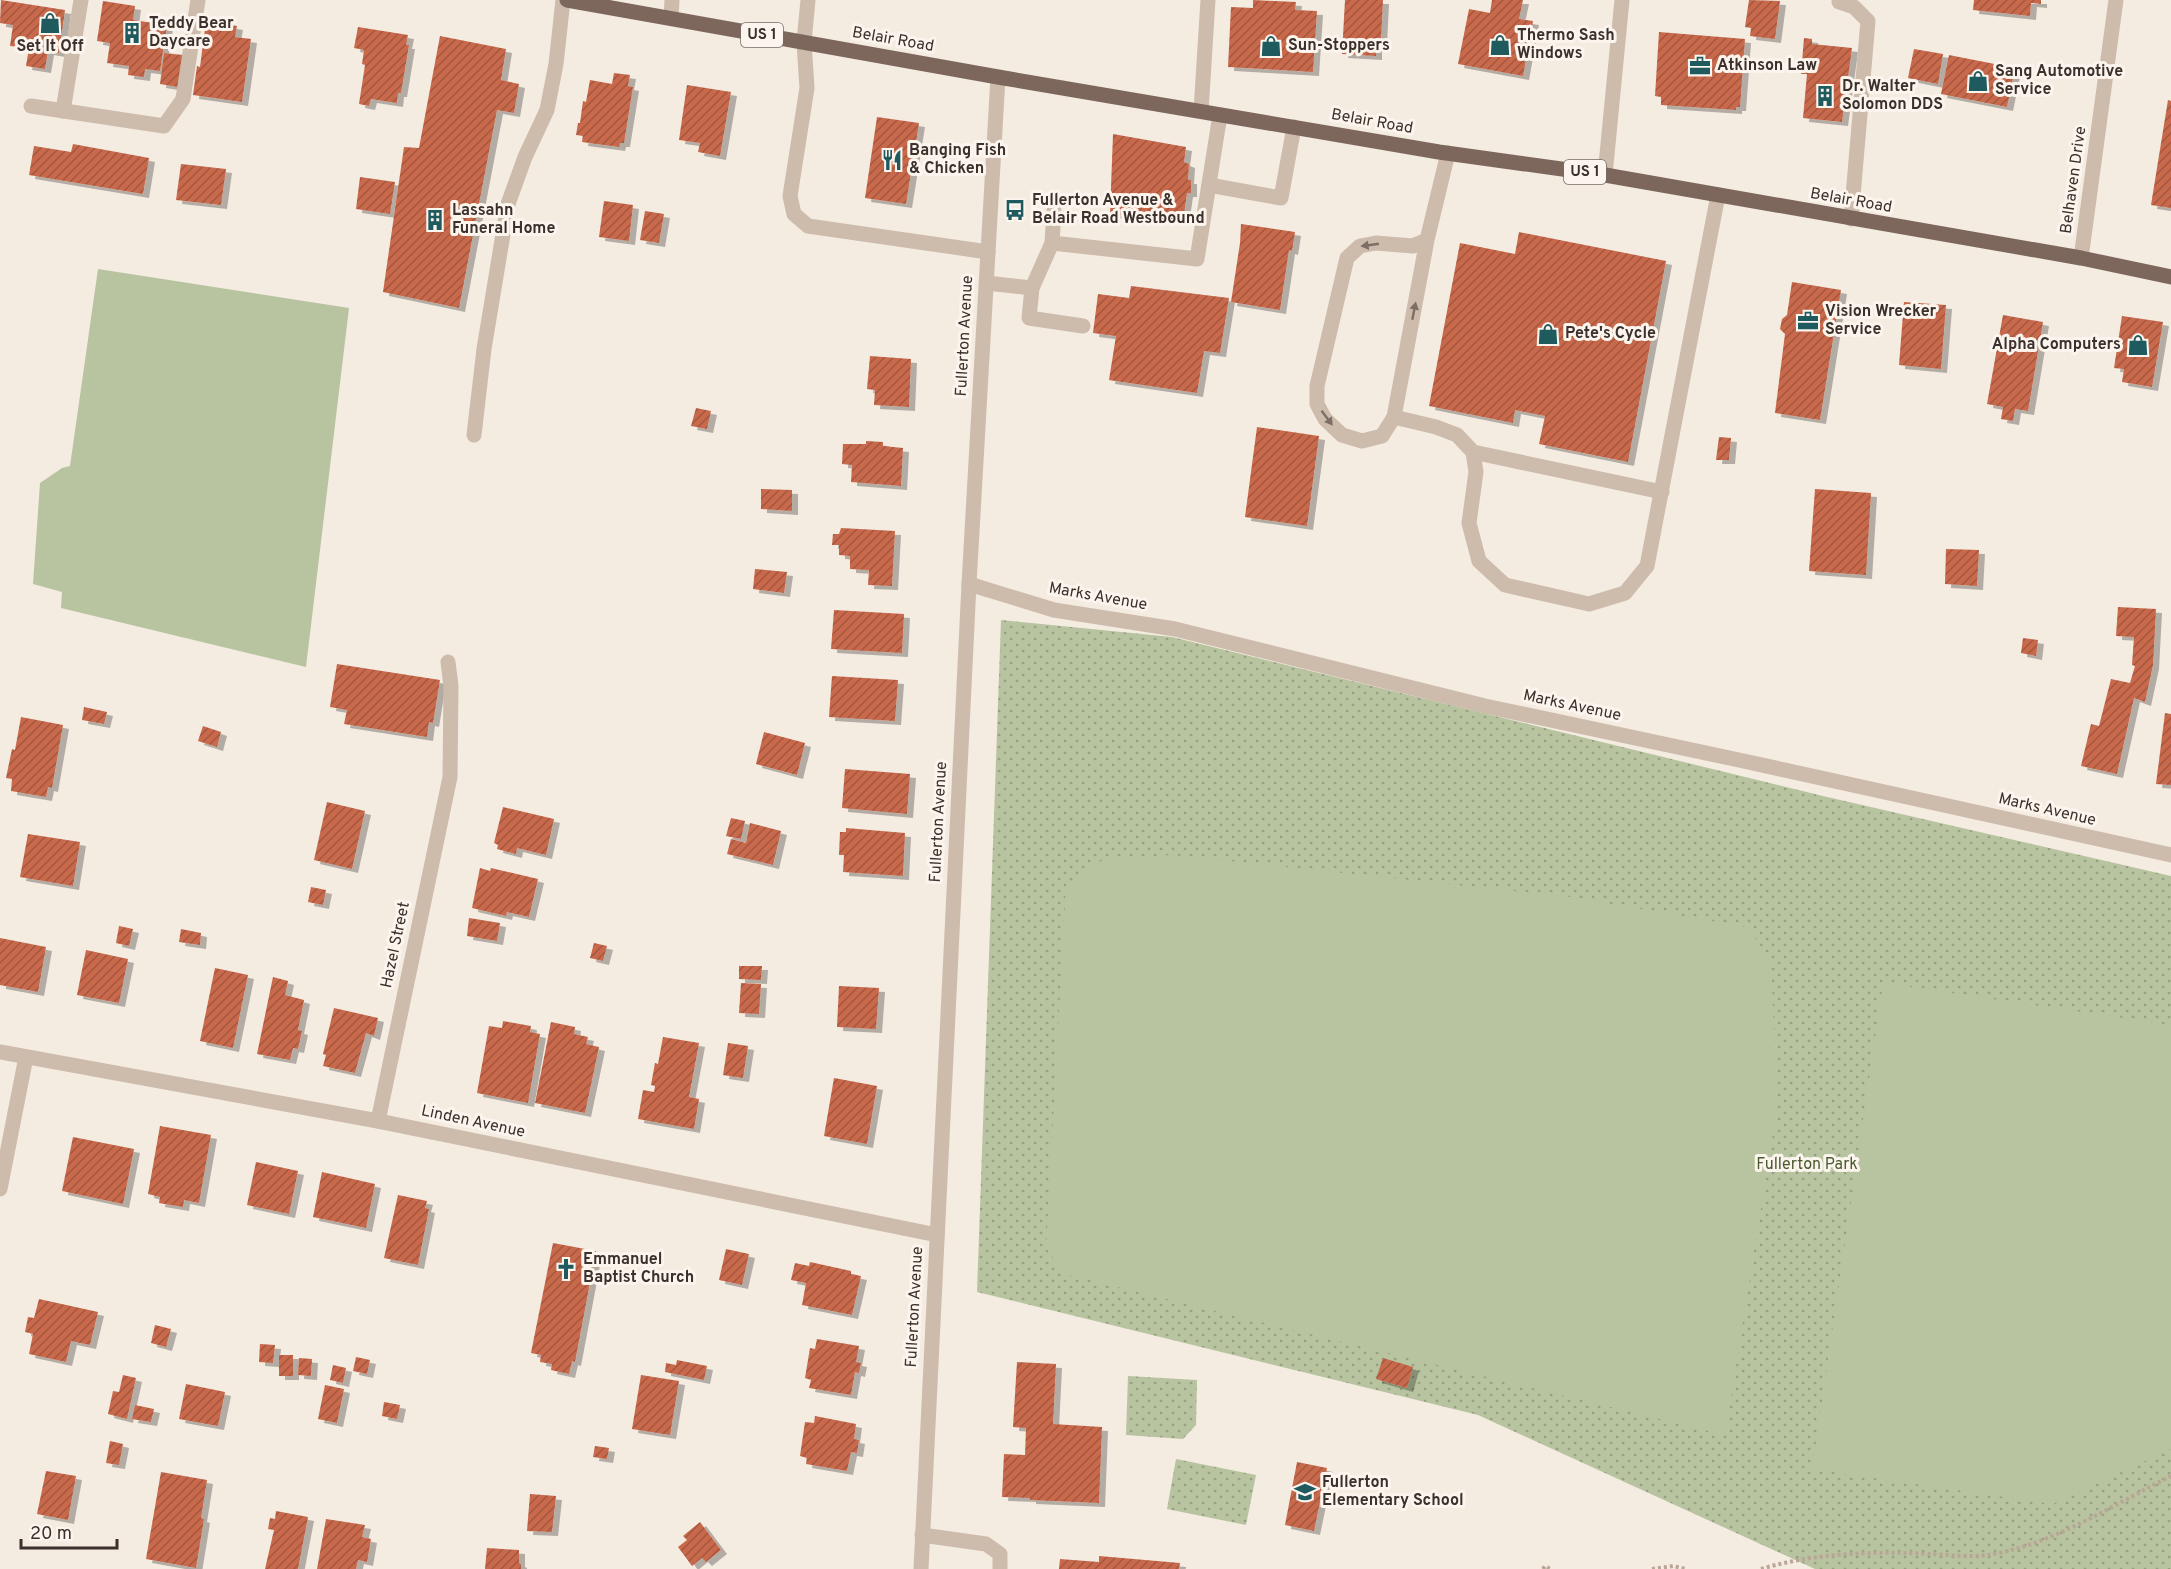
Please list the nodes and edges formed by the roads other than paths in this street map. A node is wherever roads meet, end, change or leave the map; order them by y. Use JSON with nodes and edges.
{"nodes":[{"id":1,"x":81,"y":0,"type":"edge"},
{"id":2,"x":198,"y":0,"type":"edge"},
{"id":3,"x":565,"y":0,"type":"edge"},
{"id":4,"x":672,"y":0,"type":"edge"},
{"id":5,"x":808,"y":0,"type":"edge"},
{"id":6,"x":1208,"y":0,"type":"edge"},
{"id":7,"x":1622,"y":0,"type":"edge"},
{"id":8,"x":2116,"y":0,"type":"edge"},
{"id":9,"x":1839,"y":2,"type":"dead end"},
{"id":10,"x":671,"y":18,"type":"junction"},
{"id":11,"x":804,"y":42,"type":"junction"},
{"id":12,"x":998,"y":77,"type":"junction"},
{"id":13,"x":31,"y":106,"type":"dead end"},
{"id":14,"x":63,"y":111,"type":"junction"},
{"id":15,"x":1201,"y":111,"type":"junction"},
{"id":16,"x":1220,"y":114,"type":"junction"},
{"id":17,"x":1294,"y":127,"type":"junction"},
{"id":18,"x":1448,"y":153,"type":"junction"},
{"id":19,"x":1605,"y":175,"type":"junction"},
{"id":20,"x":1209,"y":184,"type":"junction"},
{"id":21,"x":1718,"y":195,"type":"junction"},
{"id":22,"x":1054,"y":211,"type":"dead end"},
{"id":23,"x":1851,"y":219,"type":"junction"},
{"id":24,"x":1427,"y":240,"type":"junction"},
{"id":25,"x":1052,"y":243,"type":"junction"},
{"id":26,"x":988,"y":252,"type":"junction"},
{"id":27,"x":2081,"y":258,"type":"junction"},
{"id":28,"x":2171,"y":277,"type":"edge"},
{"id":29,"x":987,"y":283,"type":"junction"},
{"id":30,"x":1032,"y":288,"type":"junction"},
{"id":31,"x":1083,"y":326,"type":"dead end"},
{"id":32,"x":1394,"y":417,"type":"junction"},
{"id":33,"x":474,"y":435,"type":"dead end"},
{"id":34,"x":1473,"y":452,"type":"junction"},
{"id":35,"x":1662,"y":492,"type":"junction"},
{"id":36,"x":969,"y":584,"type":"junction"},
{"id":37,"x":448,"y":662,"type":"dead end"},
{"id":38,"x":2171,"y":855,"type":"edge"},
{"id":39,"x":0,"y":1052,"type":"edge"},
{"id":40,"x":26,"y":1057,"type":"junction"},
{"id":41,"x":378,"y":1121,"type":"junction"},
{"id":42,"x":0,"y":1189,"type":"edge"},
{"id":43,"x":937,"y":1235,"type":"junction"},
{"id":44,"x":922,"y":1535,"type":"junction"},
{"id":45,"x":921,"y":1569,"type":"edge"},
{"id":46,"x":999,"y":1569,"type":"edge"}],
"edges":[{"from":1,"to":14,"type":"street"},
{"from":2,"to":14,"type":"street"},
{"from":3,"to":10,"type":"main road","name":"Belair Road","number":"US 1"},
{"from":3,"to":33,"type":"street"},
{"from":4,"to":10,"type":"street"},
{"from":5,"to":11,"type":"street"},
{"from":6,"to":15,"type":"street"},
{"from":7,"to":19,"type":"street"},
{"from":8,"to":27,"type":"street","name":"Belhaven Drive"},
{"from":9,"to":23,"type":"street"},
{"from":10,"to":11,"type":"main road","name":"Belair Road","number":"US 1"},
{"from":11,"to":12,"type":"main road","name":"Belair Road","number":"US 1"},
{"from":11,"to":26,"type":"street"},
{"from":12,"to":15,"type":"main road","name":"Belair Road","number":"US 1"},
{"from":12,"to":26,"type":"street","name":"Fullerton Avenue"},
{"from":13,"to":14,"type":"street"},
{"from":15,"to":16,"type":"main road","name":"Belair Road","number":"US 1"},
{"from":16,"to":17,"type":"main road","name":"Belair Road","number":"US 1"},
{"from":16,"to":20,"type":"street"},
{"from":17,"to":18,"type":"main road","name":"Belair Road","number":"US 1"},
{"from":17,"to":20,"type":"street"},
{"from":18,"to":19,"type":"main road","name":"Belair Road","number":"US 1"},
{"from":18,"to":24,"type":"street"},
{"from":19,"to":21,"type":"main road","name":"Belair Road","number":"US 1"},
{"from":20,"to":25,"type":"street"},
{"from":21,"to":23,"type":"main road","name":"Belair Road","number":"US 1"},
{"from":21,"to":35,"type":"street"},
{"from":22,"to":25,"type":"street"},
{"from":23,"to":27,"type":"main road","name":"Belair Road","number":"US 1"},
{"from":32,"to":24,"type":"street","one_way":true},
{"from":24,"to":32,"type":"street","one_way":true},
{"from":25,"to":30,"type":"street"},
{"from":26,"to":29,"type":"street","name":"Fullerton Avenue"},
{"from":27,"to":28,"type":"main road","name":"Belair Road","number":"US 1"},
{"from":29,"to":30,"type":"street"},
{"from":29,"to":36,"type":"street","name":"Fullerton Avenue"},
{"from":30,"to":31,"type":"street"},
{"from":32,"to":34,"type":"street"},
{"from":34,"to":35,"type":"street"},
{"from":34,"to":35,"type":"street"},
{"from":36,"to":38,"type":"street","name":"Marks Avenue"},
{"from":36,"to":43,"type":"street","name":"Fullerton Avenue"},
{"from":37,"to":41,"type":"street","name":"Hazel Street"},
{"from":39,"to":40,"type":"street","name":"Linden Avenue"},
{"from":40,"to":41,"type":"street","name":"Linden Avenue"},
{"from":40,"to":42,"type":"street"},
{"from":41,"to":43,"type":"street","name":"Linden Avenue"},
{"from":43,"to":44,"type":"street","name":"Fullerton Avenue"},
{"from":44,"to":45,"type":"street","name":"Fullerton Avenue"},
{"from":44,"to":46,"type":"street"}]}
